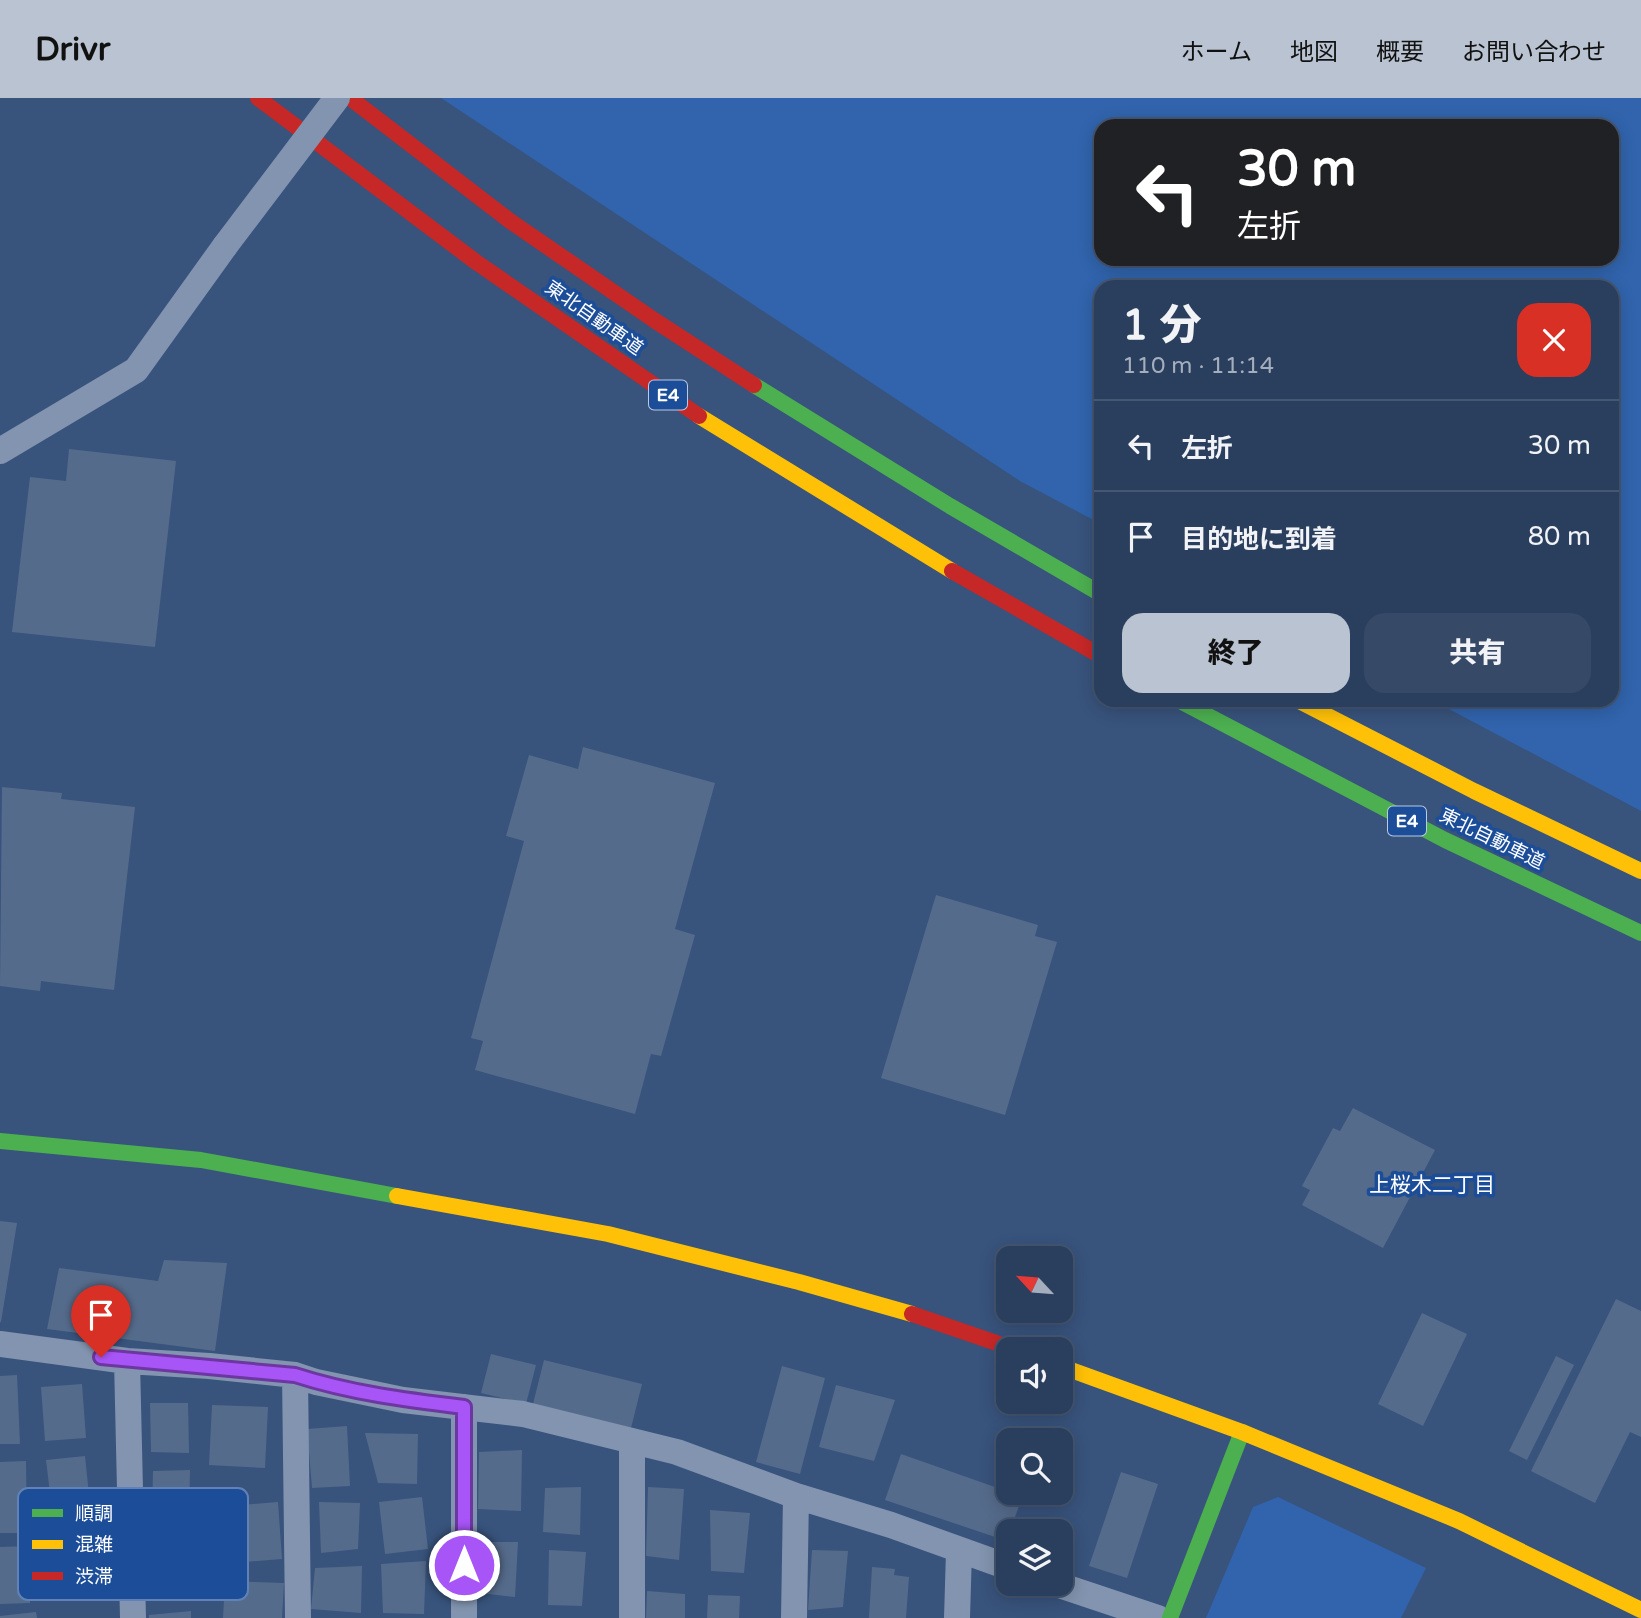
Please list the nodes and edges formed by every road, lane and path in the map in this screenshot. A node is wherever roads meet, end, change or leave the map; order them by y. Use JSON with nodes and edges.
{"nodes":[{"id":1,"x":258,"y":98,"type":"edge"},
{"id":2,"x":337,"y":98,"type":"edge"},
{"id":3,"x":350,"y":98,"type":"edge"},
{"id":4,"x":0,"y":451,"type":"edge"},
{"id":5,"x":1094,"y":590,"type":"edge"},
{"id":6,"x":1094,"y":652,"type":"edge"},
{"id":7,"x":1191,"y":707,"type":"edge"},
{"id":8,"x":1311,"y":707,"type":"edge"},
{"id":9,"x":1641,"y":871,"type":"edge"},
{"id":10,"x":1641,"y":933,"type":"edge"},
{"id":11,"x":0,"y":1141,"type":"edge"},
{"id":12,"x":996,"y":1342,"type":"edge"},
{"id":13,"x":0,"y":1344,"type":"edge"},
{"id":14,"x":127,"y":1361,"type":"junction"},
{"id":15,"x":1073,"y":1371,"type":"edge"},
{"id":16,"x":295,"y":1375,"type":"junction"},
{"id":17,"x":464,"y":1407,"type":"junction"},
{"id":18,"x":1242,"y":1432,"type":"junction"},
{"id":19,"x":632,"y":1441,"type":"junction"},
{"id":20,"x":130,"y":1488,"type":"edge"},
{"id":21,"x":796,"y":1496,"type":"junction"},
{"id":22,"x":959,"y":1551,"type":"junction"},
{"id":23,"x":996,"y":1563,"type":"edge"},
{"id":24,"x":1073,"y":1590,"type":"edge"},
{"id":25,"x":134,"y":1600,"type":"edge"},
{"id":26,"x":1641,"y":1610,"type":"edge"},
{"id":27,"x":134,"y":1618,"type":"edge"},
{"id":28,"x":298,"y":1618,"type":"edge"},
{"id":29,"x":464,"y":1618,"type":"edge"},
{"id":30,"x":632,"y":1618,"type":"edge"},
{"id":31,"x":794,"y":1618,"type":"edge"},
{"id":32,"x":957,"y":1618,"type":"edge"},
{"id":33,"x":1158,"y":1618,"type":"edge"},
{"id":34,"x":1170,"y":1618,"type":"edge"}],
"edges":[{"from":1,"to":6,"type":"main road","name":"東北自動車道","number":"E4"},
{"from":2,"to":4,"type":"street","bridge":true},
{"from":3,"to":5,"type":"main road","name":"東北自動車道"},
{"from":7,"to":10,"type":"main road","name":"東北自動車道","number":"E4"},
{"from":8,"to":9,"type":"main road","name":"東北自動車道"},
{"from":11,"to":12,"type":"main road"},
{"from":13,"to":14,"type":"street"},
{"from":14,"to":16,"type":"street"},
{"from":14,"to":20,"type":"street"},
{"from":15,"to":18,"type":"main road"},
{"from":16,"to":17,"type":"street"},
{"from":16,"to":28,"type":"street"},
{"from":17,"to":19,"type":"street"},
{"from":17,"to":29,"type":"street"},
{"from":18,"to":26,"type":"main road"},
{"from":18,"to":34,"type":"main road"},
{"from":19,"to":21,"type":"street"},
{"from":19,"to":30,"type":"street"},
{"from":21,"to":22,"type":"street"},
{"from":21,"to":31,"type":"street"},
{"from":22,"to":23,"type":"street"},
{"from":22,"to":32,"type":"street"},
{"from":24,"to":33,"type":"street"},
{"from":25,"to":27,"type":"street"}]}
